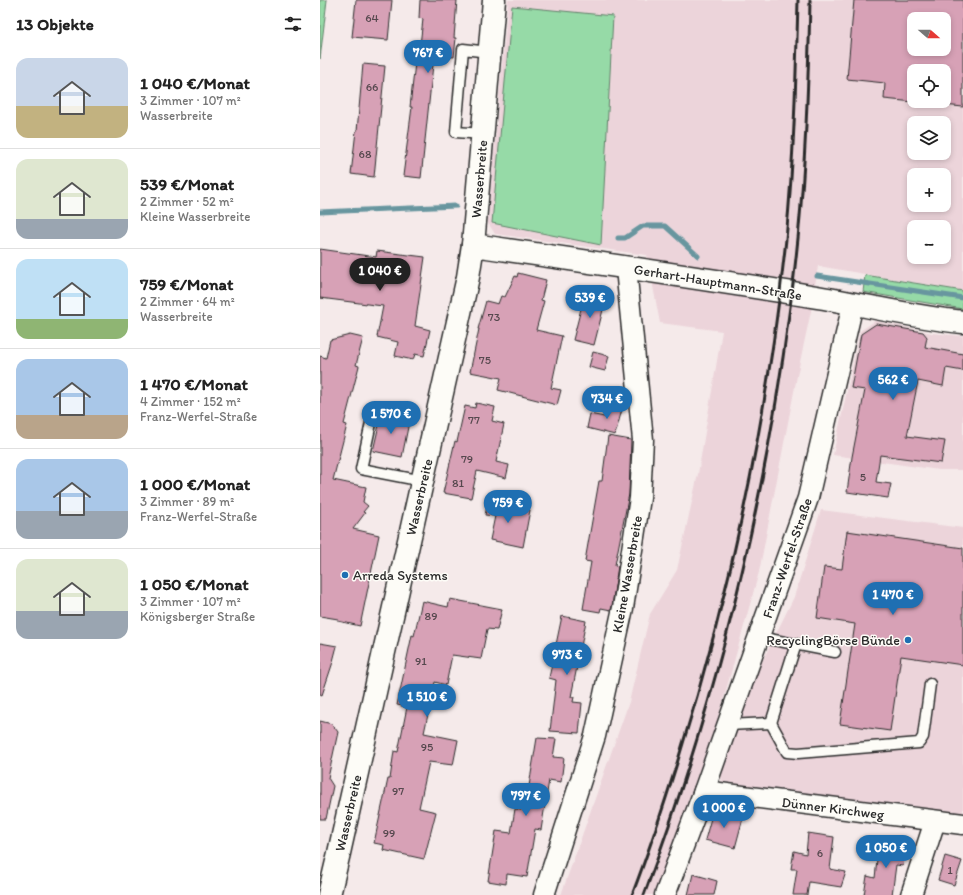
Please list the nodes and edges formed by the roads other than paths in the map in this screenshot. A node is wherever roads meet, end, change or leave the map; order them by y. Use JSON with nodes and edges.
{"nodes":[{"id":1,"x":494,"y":0,"type":"edge"},
{"id":2,"x":473,"y":245,"type":"junction"},
{"id":3,"x":626,"y":268,"type":"junction"},
{"id":4,"x":853,"y":304,"type":"junction"},
{"id":5,"x":963,"y":322,"type":"edge"},
{"id":6,"x":371,"y":423,"type":"dead end"},
{"id":7,"x":423,"y":480,"type":"junction"},
{"id":8,"x":759,"y":637,"type":"junction"},
{"id":9,"x":796,"y":644,"type":"junction"},
{"id":10,"x":835,"y":652,"type":"dead end"},
{"id":11,"x":930,"y":684,"type":"dead end"},
{"id":12,"x":771,"y":723,"type":"junction"},
{"id":13,"x":728,"y":725,"type":"junction"},
{"id":14,"x":704,"y":791,"type":"junction"},
{"id":15,"x":935,"y":821,"type":"junction"},
{"id":16,"x":963,"y":824,"type":"edge"},
{"id":17,"x":328,"y":895,"type":"edge"},
{"id":18,"x":544,"y":895,"type":"edge"},
{"id":19,"x":665,"y":895,"type":"edge"},
{"id":20,"x":911,"y":895,"type":"edge"}],
"edges":[{"from":1,"to":2,"type":"main road","name":"Wasserbreite"},
{"from":2,"to":3,"type":"main road","name":"Gerhart-Hauptmann-Straße"},
{"from":2,"to":7,"type":"main road","name":"Wasserbreite"},
{"from":3,"to":4,"type":"main road","name":"Gerhart-Hauptmann-Straße"},
{"from":3,"to":18,"type":"street","name":"Kleine Wasserbreite"},
{"from":4,"to":5,"type":"main road","name":"Gerhart-Hauptmann-Straße"},
{"from":4,"to":8,"type":"street","name":"Franz-Werfel-Straße"},
{"from":6,"to":7,"type":"lane"},
{"from":7,"to":17,"type":"main road","name":"Wasserbreite"},
{"from":8,"to":9,"type":"lane"},
{"from":8,"to":13,"type":"street","name":"Franz-Werfel-Straße"},
{"from":9,"to":10,"type":"lane"},
{"from":9,"to":12,"type":"lane"},
{"from":11,"to":12,"type":"lane"},
{"from":12,"to":13,"type":"lane"},
{"from":13,"to":14,"type":"street","name":"Franz-Werfel-Straße"},
{"from":14,"to":15,"type":"street","name":"Dünner Kirchweg"},
{"from":14,"to":19,"type":"street","name":"Franz-Werfel-Straße"},
{"from":15,"to":16,"type":"street","name":"Dünner Kirchweg"},
{"from":15,"to":20,"type":"street"}]}
